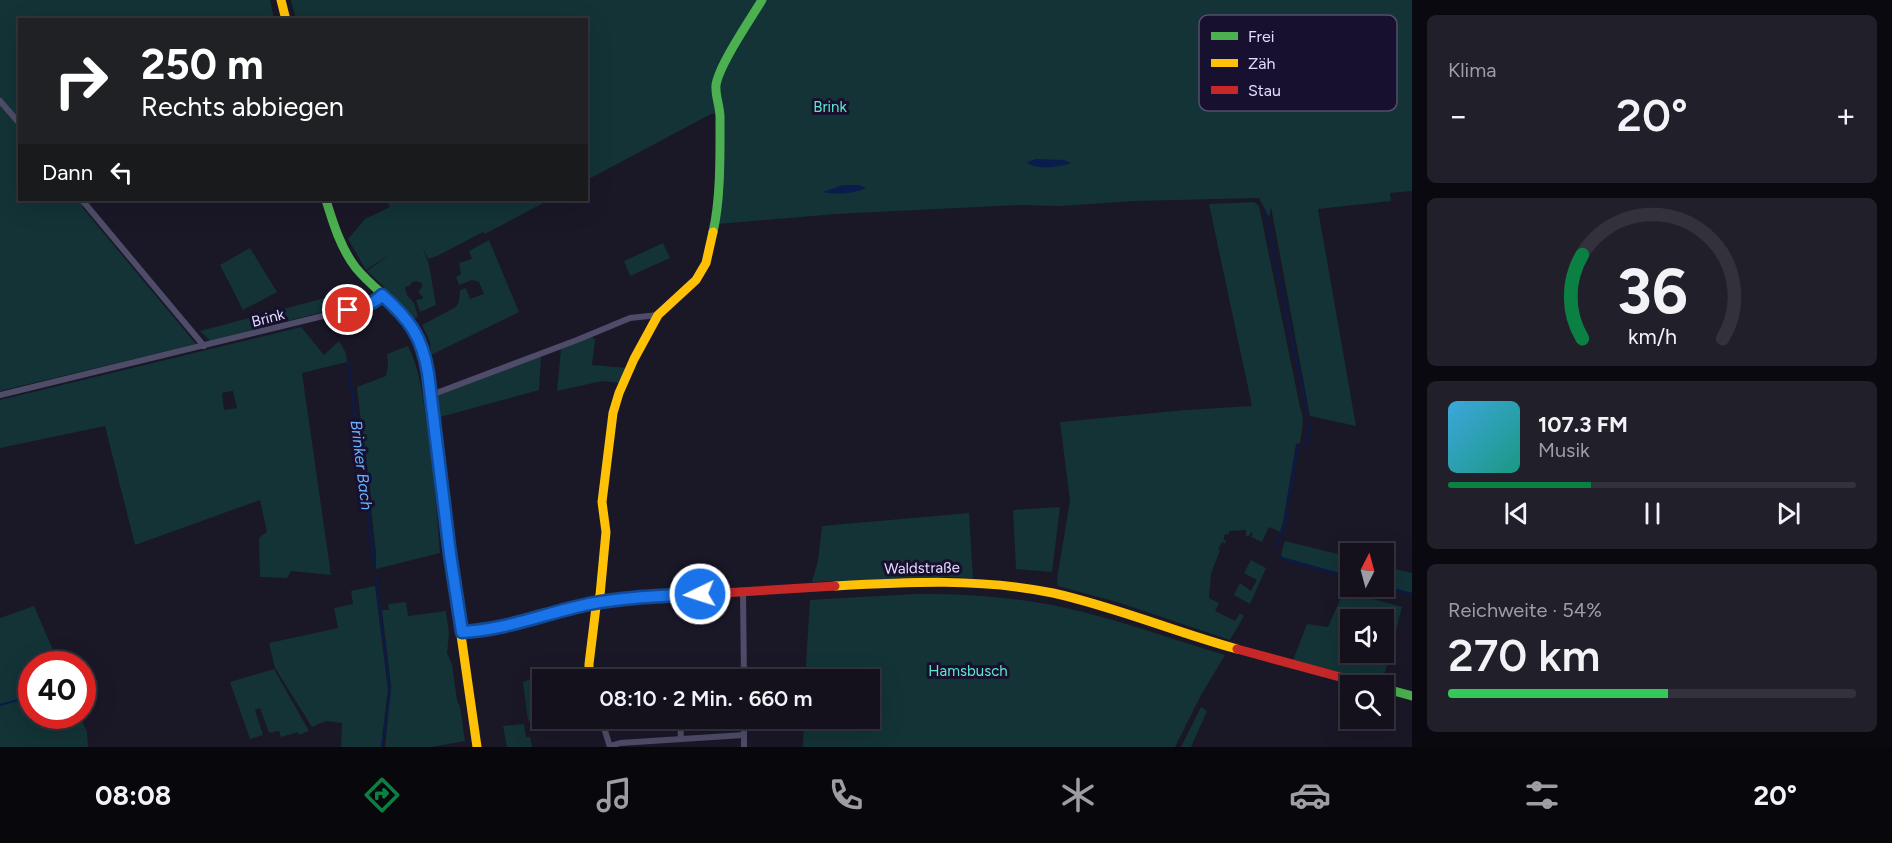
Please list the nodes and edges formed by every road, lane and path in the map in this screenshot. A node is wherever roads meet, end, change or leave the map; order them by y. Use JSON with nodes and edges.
{"nodes":[{"id":1,"x":281,"y":0,"type":"edge"},
{"id":2,"x":762,"y":0,"type":"edge"},
{"id":3,"x":285,"y":18,"type":"edge"},
{"id":4,"x":0,"y":101,"type":"edge"},
{"id":5,"x":18,"y":122,"type":"edge"},
{"id":6,"x":83,"y":201,"type":"edge"},
{"id":7,"x":326,"y":201,"type":"edge"},
{"id":8,"x":382,"y":295,"type":"junction"},
{"id":9,"x":658,"y":315,"type":"junction"},
{"id":10,"x":204,"y":346,"type":"junction"},
{"id":11,"x":0,"y":395,"type":"edge"},
{"id":12,"x":431,"y":395,"type":"junction"},
{"id":13,"x":742,"y":592,"type":"junction"},
{"id":14,"x":598,"y":603,"type":"junction"},
{"id":15,"x":462,"y":632,"type":"junction"},
{"id":16,"x":589,"y":669,"type":"edge"},
{"id":17,"x":744,"y":669,"type":"edge"},
{"id":18,"x":1340,"y":677,"type":"edge"},
{"id":19,"x":1394,"y":691,"type":"edge"},
{"id":20,"x":1412,"y":696,"type":"edge"},
{"id":21,"x":605,"y":729,"type":"edge"},
{"id":22,"x":681,"y":729,"type":"edge"},
{"id":23,"x":744,"y":729,"type":"edge"},
{"id":24,"x":744,"y":735,"type":"junction"},
{"id":25,"x":681,"y":739,"type":"junction"},
{"id":26,"x":610,"y":746,"type":"edge"},
{"id":27,"x":477,"y":747,"type":"edge"},
{"id":28,"x":744,"y":747,"type":"edge"}],
"edges":[{"from":1,"to":3,"type":"street"},
{"from":2,"to":9,"type":"street"},
{"from":4,"to":5,"type":"street"},
{"from":6,"to":10,"type":"street"},
{"from":7,"to":8,"type":"street"},
{"from":8,"to":10,"type":"street","name":"Brink"},
{"from":8,"to":12,"type":"street"},
{"from":9,"to":12,"type":"street"},
{"from":9,"to":14,"type":"street"},
{"from":10,"to":11,"type":"street","name":"Brink"},
{"from":12,"to":15,"type":"street"},
{"from":13,"to":14,"type":"street","name":"Waldstraße"},
{"from":13,"to":17,"type":"street"},
{"from":13,"to":18,"type":"street","name":"Waldstraße"},
{"from":14,"to":15,"type":"street","name":"Waldstraße"},
{"from":14,"to":16,"type":"street"},
{"from":15,"to":27,"type":"street"},
{"from":19,"to":20,"type":"street"},
{"from":21,"to":26,"type":"street"},
{"from":22,"to":25,"type":"street"},
{"from":23,"to":24,"type":"street"},
{"from":24,"to":25,"type":"street"},
{"from":24,"to":28,"type":"street"},
{"from":25,"to":26,"type":"street"}]}
